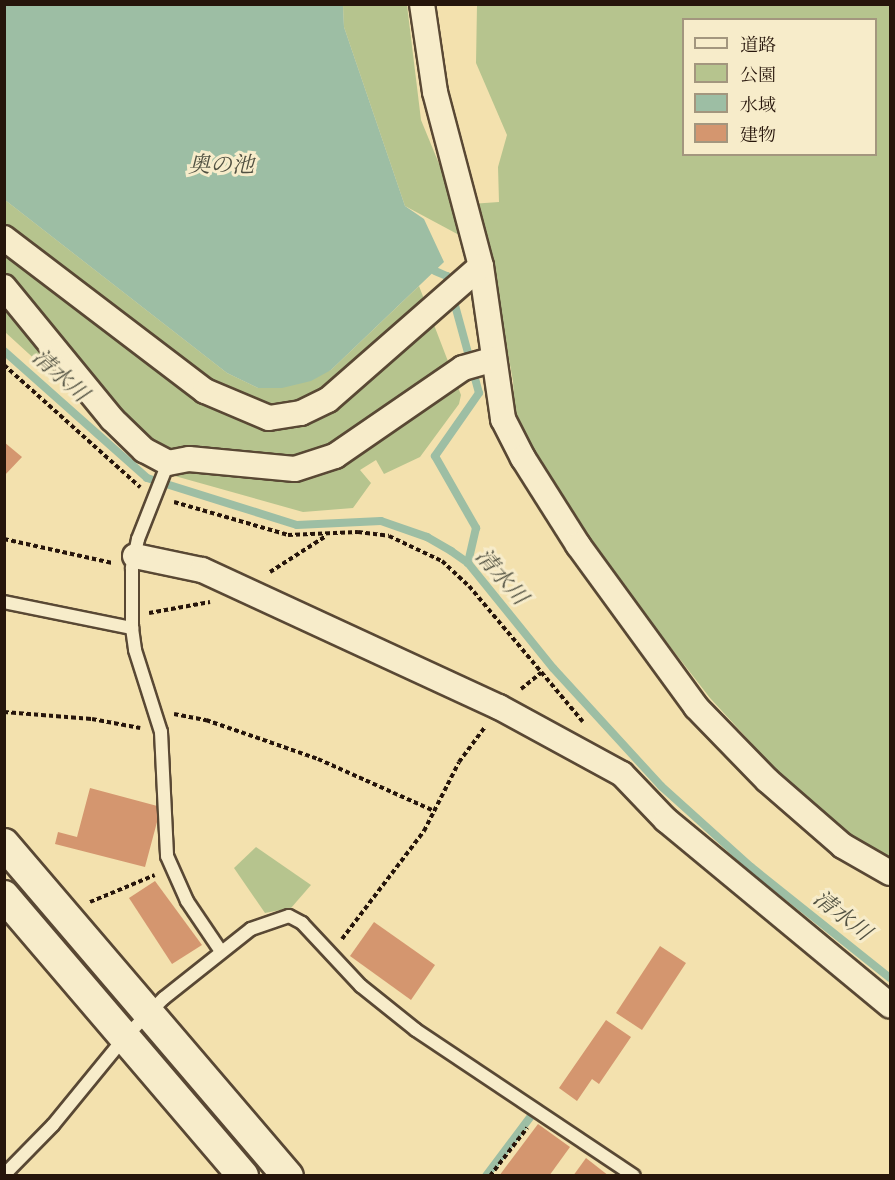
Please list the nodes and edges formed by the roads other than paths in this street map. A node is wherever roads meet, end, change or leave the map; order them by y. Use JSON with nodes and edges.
{"nodes":[{"id":1,"x":422,"y":4,"type":"edge"},
{"id":2,"x":4,"y":238,"type":"edge"},
{"id":3,"x":481,"y":266,"type":"junction"},
{"id":4,"x":4,"y":287,"type":"edge"},
{"id":5,"x":491,"y":360,"type":"junction"},
{"id":6,"x":167,"y":468,"type":"junction"},
{"id":7,"x":134,"y":562,"type":"junction"},
{"id":8,"x":4,"y":602,"type":"edge"},
{"id":9,"x":132,"y":628,"type":"junction"},
{"id":10,"x":4,"y":844,"type":"edge"},
{"id":11,"x":891,"y":873,"type":"edge"},
{"id":12,"x":4,"y":896,"type":"edge"},
{"id":13,"x":220,"y":950,"type":"junction"},
{"id":14,"x":891,"y":1005,"type":"edge"},
{"id":15,"x":150,"y":1011,"type":"junction"},
{"id":16,"x":125,"y":1037,"type":"junction"},
{"id":17,"x":4,"y":1174,"type":"edge"},
{"id":18,"x":243,"y":1176,"type":"edge"},
{"id":19,"x":288,"y":1176,"type":"edge"},
{"id":20,"x":634,"y":1176,"type":"edge"}],
"edges":[{"from":1,"to":3,"type":"street"},
{"from":2,"to":3,"type":"street"},
{"from":3,"to":5,"type":"street"},
{"from":4,"to":6,"type":"street"},
{"from":5,"to":6,"type":"street"},
{"from":5,"to":11,"type":"street"},
{"from":6,"to":7,"type":"lane"},
{"from":7,"to":9,"type":"lane"},
{"from":7,"to":14,"type":"street"},
{"from":8,"to":9,"type":"lane"},
{"from":9,"to":13,"type":"lane"},
{"from":10,"to":15,"type":"street"},
{"from":12,"to":16,"type":"street"},
{"from":13,"to":15,"type":"lane"},
{"from":13,"to":20,"type":"lane"},
{"from":15,"to":16,"type":"lane"},
{"from":15,"to":19,"type":"street"},
{"from":16,"to":17,"type":"lane"},
{"from":16,"to":18,"type":"street"}]}
